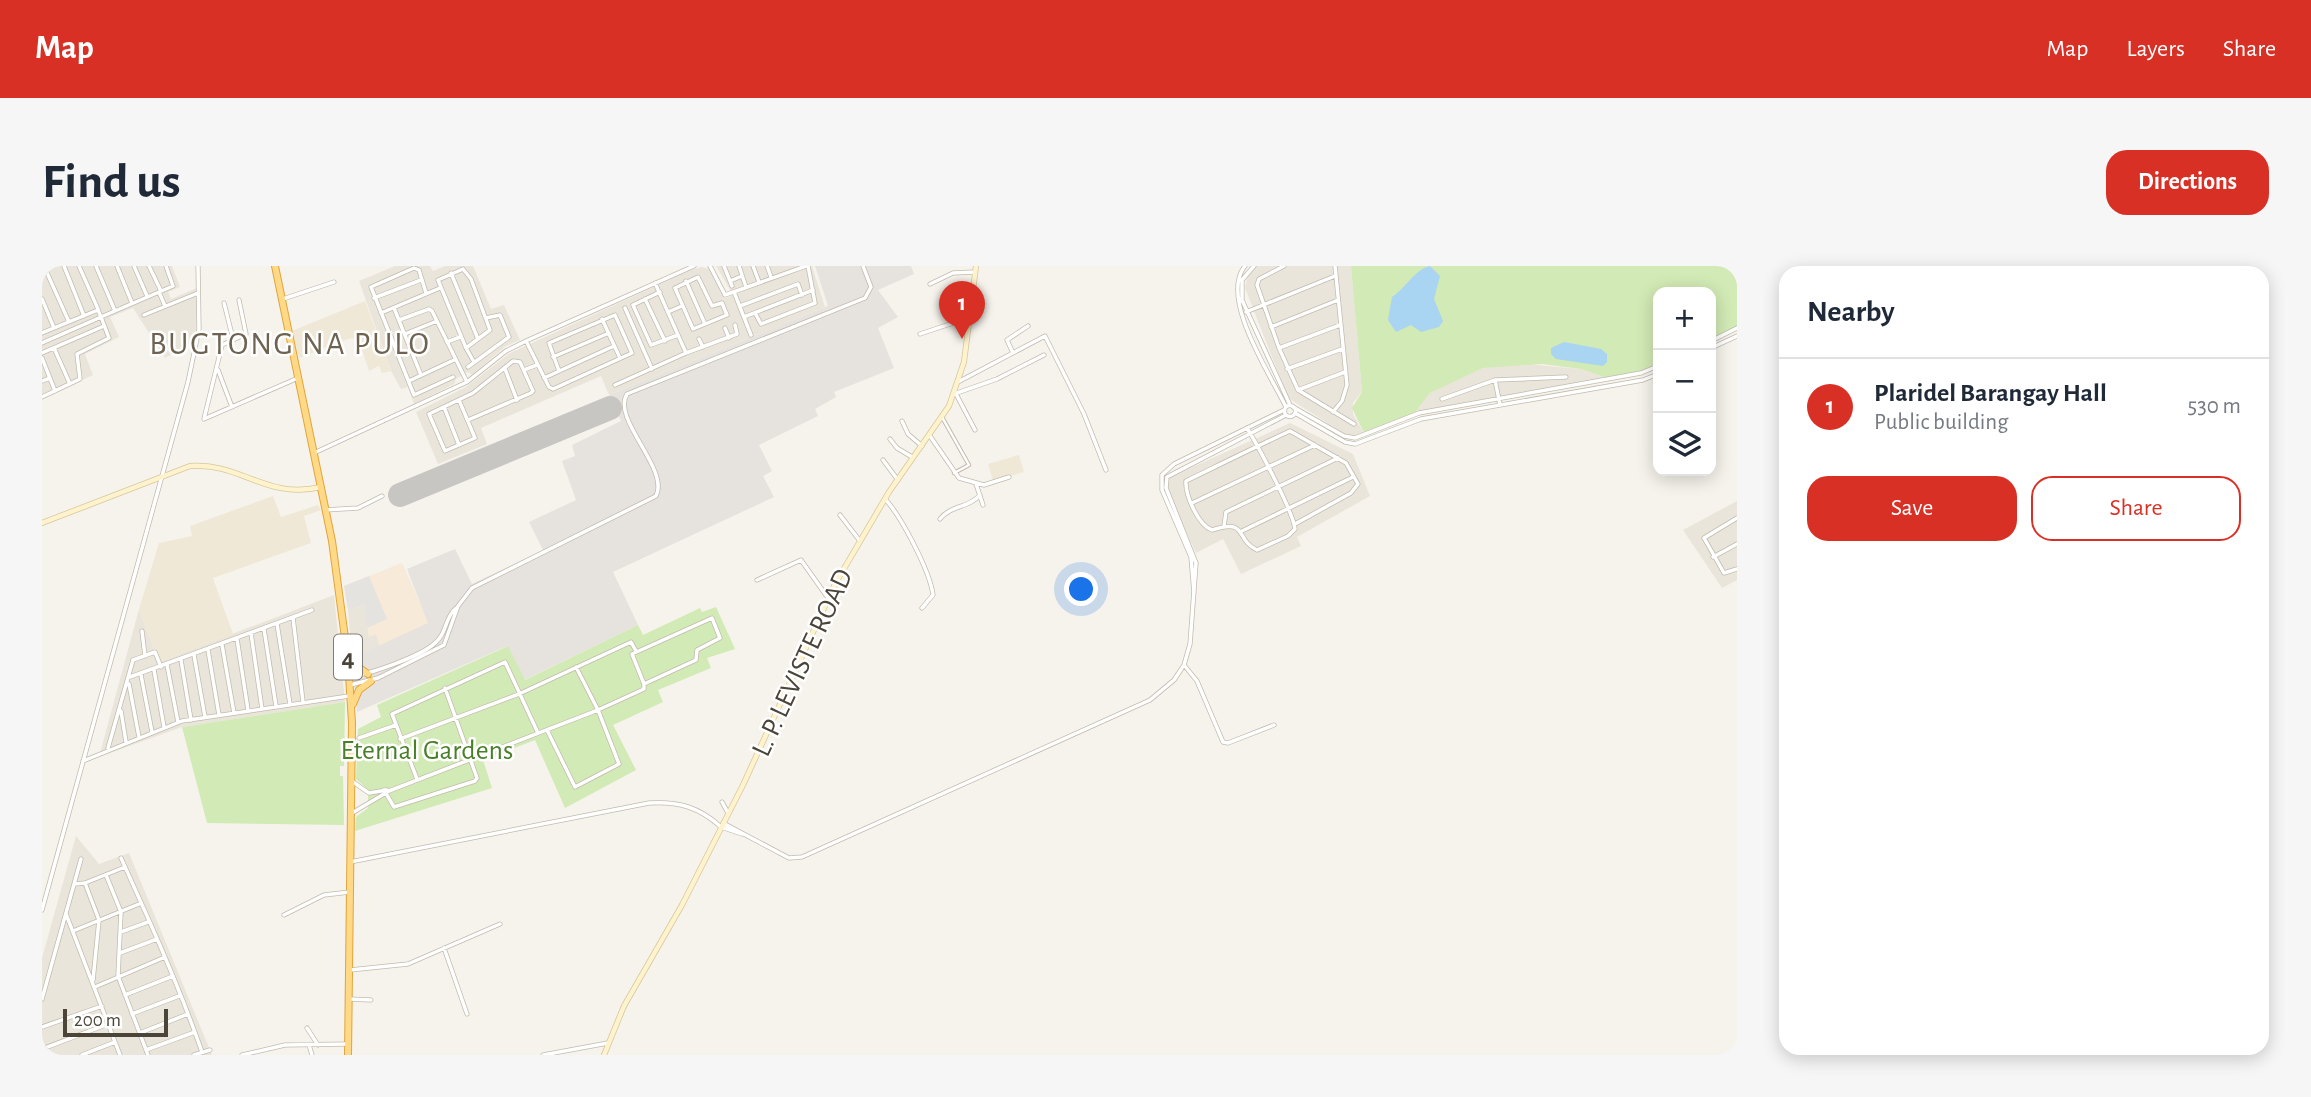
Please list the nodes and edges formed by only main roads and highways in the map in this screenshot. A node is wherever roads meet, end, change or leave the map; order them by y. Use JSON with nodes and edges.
{"nodes":[{"id":1,"x":275,"y":266,"type":"edge"},
{"id":2,"x":976,"y":269,"type":"edge"},
{"id":3,"x":321,"y":487,"type":"junction"},
{"id":4,"x":42,"y":523,"type":"edge"},
{"id":5,"x":348,"y":660,"type":"junction"},
{"id":6,"x":352,"y":705,"type":"junction"},
{"id":7,"x":348,"y":1055,"type":"edge"},
{"id":8,"x":604,"y":1055,"type":"edge"}],
"edges":[{"from":1,"to":3,"type":"highway","number":"4"},
{"from":2,"to":8,"type":"main road","name":"L. P. LEVISTE ROAD"},
{"from":3,"to":4,"type":"main road"},
{"from":3,"to":5,"type":"highway","number":"4"},
{"from":5,"to":6,"type":"highway","number":"4"},
{"from":5,"to":6,"type":"highway"},
{"from":6,"to":7,"type":"highway","number":"4"}]}
